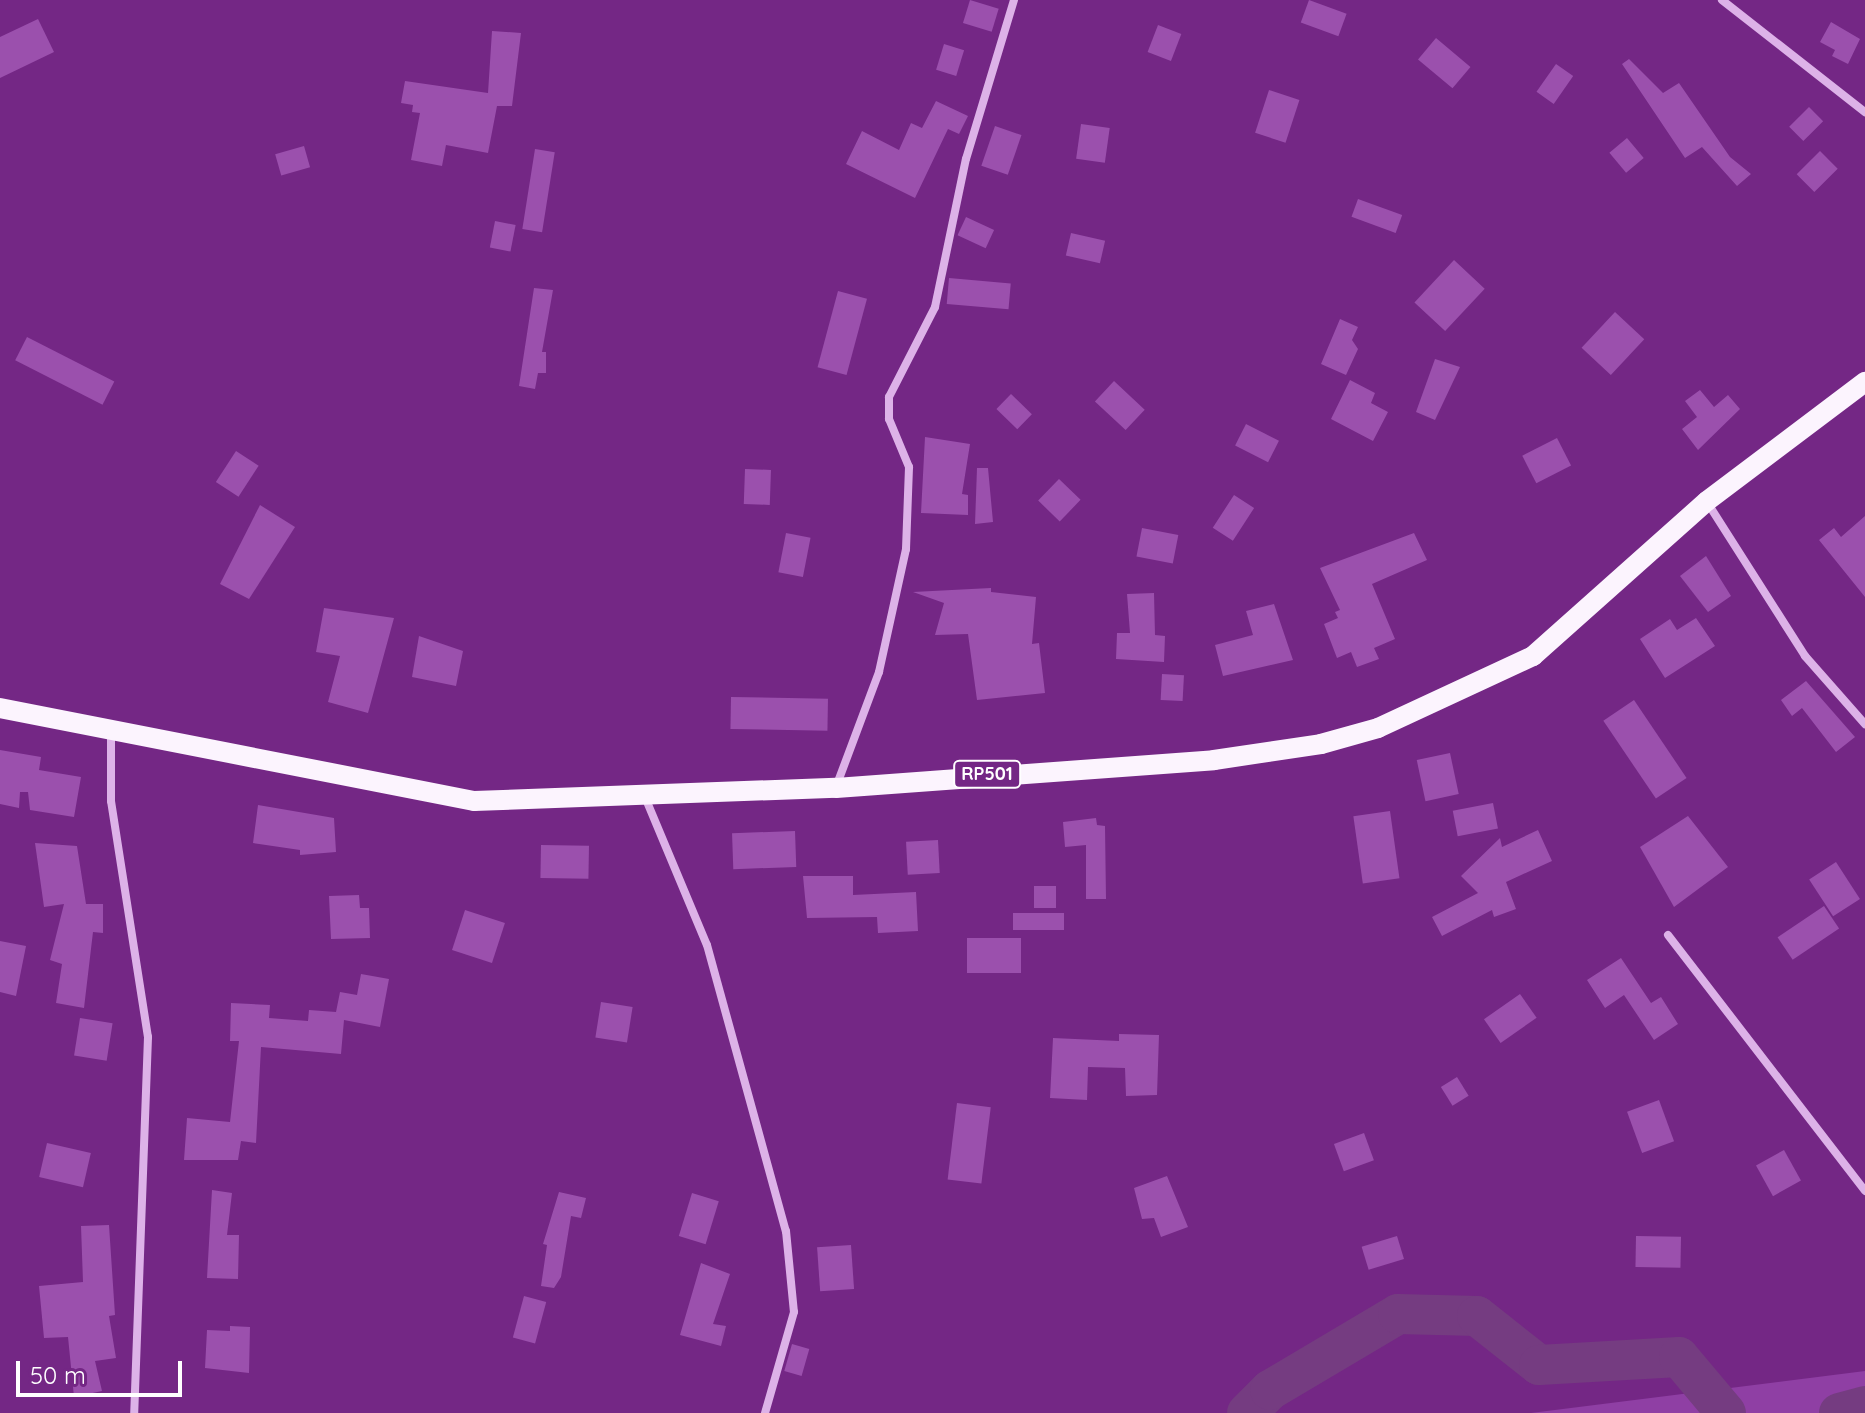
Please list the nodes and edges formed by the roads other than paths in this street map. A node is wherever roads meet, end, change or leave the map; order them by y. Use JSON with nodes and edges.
{"nodes":[{"id":1,"x":1014,"y":0,"type":"edge"},
{"id":2,"x":1722,"y":0,"type":"edge"},
{"id":3,"x":1865,"y":112,"type":"edge"},
{"id":4,"x":1865,"y":382,"type":"edge"},
{"id":5,"x":1707,"y":501,"type":"junction"},
{"id":6,"x":0,"y":708,"type":"edge"},
{"id":7,"x":1865,"y":724,"type":"edge"},
{"id":8,"x":111,"y":731,"type":"junction"},
{"id":9,"x":836,"y":788,"type":"junction"},
{"id":10,"x":644,"y":795,"type":"junction"},
{"id":11,"x":1668,"y":935,"type":"dead end"},
{"id":12,"x":1865,"y":1191,"type":"edge"},
{"id":13,"x":134,"y":1413,"type":"edge"},
{"id":14,"x":765,"y":1413,"type":"edge"}],
"edges":[{"from":1,"to":9,"type":"street"},
{"from":2,"to":3,"type":"street"},
{"from":4,"to":5,"type":"main road","number":"RP501"},
{"from":5,"to":7,"type":"street"},
{"from":5,"to":9,"type":"main road","number":"RP501"},
{"from":6,"to":8,"type":"main road","number":"RP501"},
{"from":8,"to":10,"type":"main road","number":"RP501"},
{"from":8,"to":13,"type":"street"},
{"from":9,"to":10,"type":"main road","number":"RP501"},
{"from":10,"to":14,"type":"street"},
{"from":11,"to":12,"type":"street"}]}
